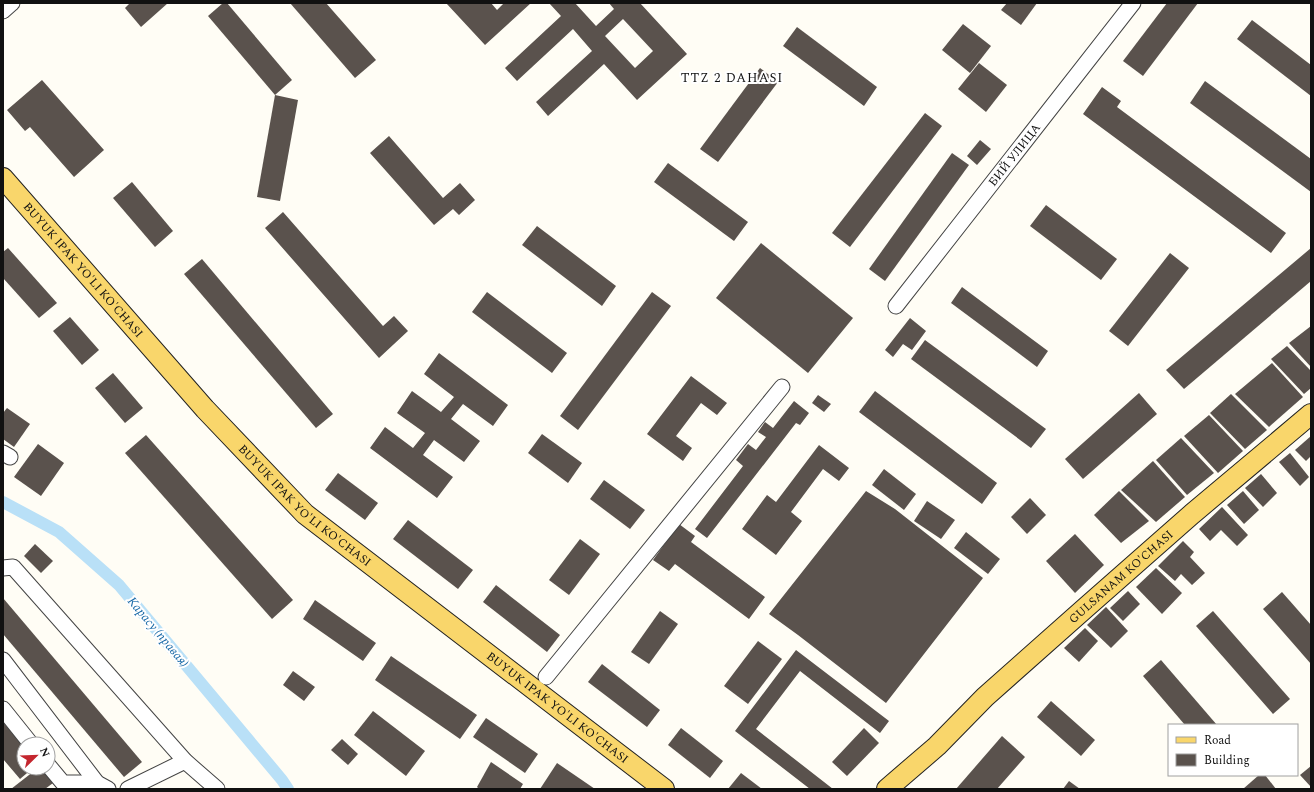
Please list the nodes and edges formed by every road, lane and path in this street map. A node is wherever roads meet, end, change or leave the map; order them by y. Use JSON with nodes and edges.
{"nodes":[{"id":1,"x":12,"y":3,"type":"edge"},
{"id":2,"x":1133,"y":3,"type":"edge"},
{"id":3,"x":3,"y":11,"type":"edge"},
{"id":4,"x":3,"y":178,"type":"edge"},
{"id":5,"x":3,"y":197,"type":"edge"},
{"id":6,"x":896,"y":306,"type":"dead end"},
{"id":7,"x":782,"y":387,"type":"dead end"},
{"id":8,"x":1311,"y":414,"type":"edge"},
{"id":9,"x":3,"y":568,"type":"edge"},
{"id":10,"x":3,"y":660,"type":"edge"},
{"id":11,"x":546,"y":677,"type":"dead end"},
{"id":12,"x":3,"y":709,"type":"edge"},
{"id":13,"x":25,"y":736,"type":"edge"},
{"id":14,"x":937,"y":746,"type":"junction"},
{"id":15,"x":185,"y":761,"type":"junction"},
{"id":16,"x":55,"y":776,"type":"edge"},
{"id":17,"x":60,"y":786,"type":"edge"},
{"id":18,"x":102,"y":787,"type":"edge"},
{"id":19,"x":652,"y":787,"type":"edge"},
{"id":20,"x":128,"y":789,"type":"edge"},
{"id":21,"x":217,"y":789,"type":"edge"},
{"id":22,"x":887,"y":789,"type":"edge"},
{"id":23,"x":909,"y":789,"type":"edge"}],
"edges":[{"from":1,"to":3,"type":"street"},
{"from":2,"to":6,"type":"street","name":"БИЙ УЛИЦА"},
{"from":4,"to":19,"type":"main road","name":"BUYUK IPAK YO'LI KO'CHASI"},
{"from":5,"to":19,"type":"main road","name":"BUYUK IPAK YO'LI KO'CHASI"},
{"from":7,"to":11,"type":"street"},
{"from":8,"to":14,"type":"main road","name":"GULSANAM KO'CHASI"},
{"from":9,"to":15,"type":"street"},
{"from":10,"to":18,"type":"street"},
{"from":12,"to":13,"type":"street"},
{"from":14,"to":22,"type":"main road","name":"GULSANAM KO'CHASI"},
{"from":14,"to":23,"type":"main road","name":"GULSANAM KO'CHASI"},
{"from":15,"to":20,"type":"street"},
{"from":15,"to":21,"type":"street"},
{"from":16,"to":17,"type":"street"},
{"from":17,"to":18,"type":"street"}]}
